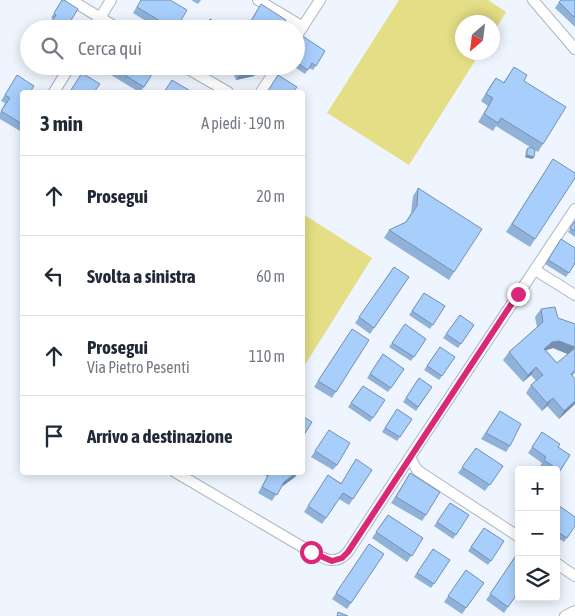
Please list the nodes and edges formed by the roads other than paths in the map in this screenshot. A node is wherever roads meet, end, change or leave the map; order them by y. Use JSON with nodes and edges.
{"nodes":[{"id":1,"x":71,"y":0,"type":"edge"},
{"id":2,"x":110,"y":0,"type":"edge"},
{"id":3,"x":258,"y":0,"type":"edge"},
{"id":4,"x":320,"y":0,"type":"edge"},
{"id":5,"x":532,"y":0,"type":"edge"},
{"id":6,"x":100,"y":17,"type":"junction"},
{"id":7,"x":98,"y":20,"type":"edge"},
{"id":8,"x":105,"y":20,"type":"edge"},
{"id":9,"x":290,"y":20,"type":"edge"},
{"id":10,"x":305,"y":25,"type":"edge"},
{"id":11,"x":575,"y":49,"type":"edge"},
{"id":12,"x":64,"y":75,"type":"edge"},
{"id":13,"x":199,"y":75,"type":"edge"},
{"id":14,"x":272,"y":75,"type":"edge"},
{"id":15,"x":55,"y":90,"type":"edge"},
{"id":16,"x":225,"y":90,"type":"edge"},
{"id":17,"x":262,"y":90,"type":"edge"},
{"id":18,"x":575,"y":209,"type":"edge"},
{"id":19,"x":534,"y":270,"type":"junction"},
{"id":20,"x":575,"y":295,"type":"edge"},
{"id":21,"x":410,"y":460,"type":"junction"},
{"id":22,"x":180,"y":475,"type":"edge"},
{"id":23,"x":515,"y":534,"type":"edge"},
{"id":24,"x":560,"y":566,"type":"edge"},
{"id":25,"x":575,"y":576,"type":"edge"},
{"id":26,"x":575,"y":611,"type":"edge"},
{"id":27,"x":565,"y":616,"type":"edge"}],
"edges":[{"from":1,"to":6,"type":"street"},
{"from":2,"to":6,"type":"street"},
{"from":3,"to":9,"type":"street"},
{"from":4,"to":10,"type":"street"},
{"from":5,"to":11,"type":"street"},
{"from":6,"to":7,"type":"street"},
{"from":6,"to":8,"type":"street"},
{"from":12,"to":15,"type":"street"},
{"from":13,"to":16,"type":"street"},
{"from":14,"to":17,"type":"street"},
{"from":18,"to":19,"type":"street"},
{"from":19,"to":20,"type":"street"},
{"from":19,"to":21,"type":"street"},
{"from":21,"to":22,"type":"street"},
{"from":21,"to":23,"type":"street"},
{"from":24,"to":25,"type":"street"},
{"from":26,"to":27,"type":"street"}]}
